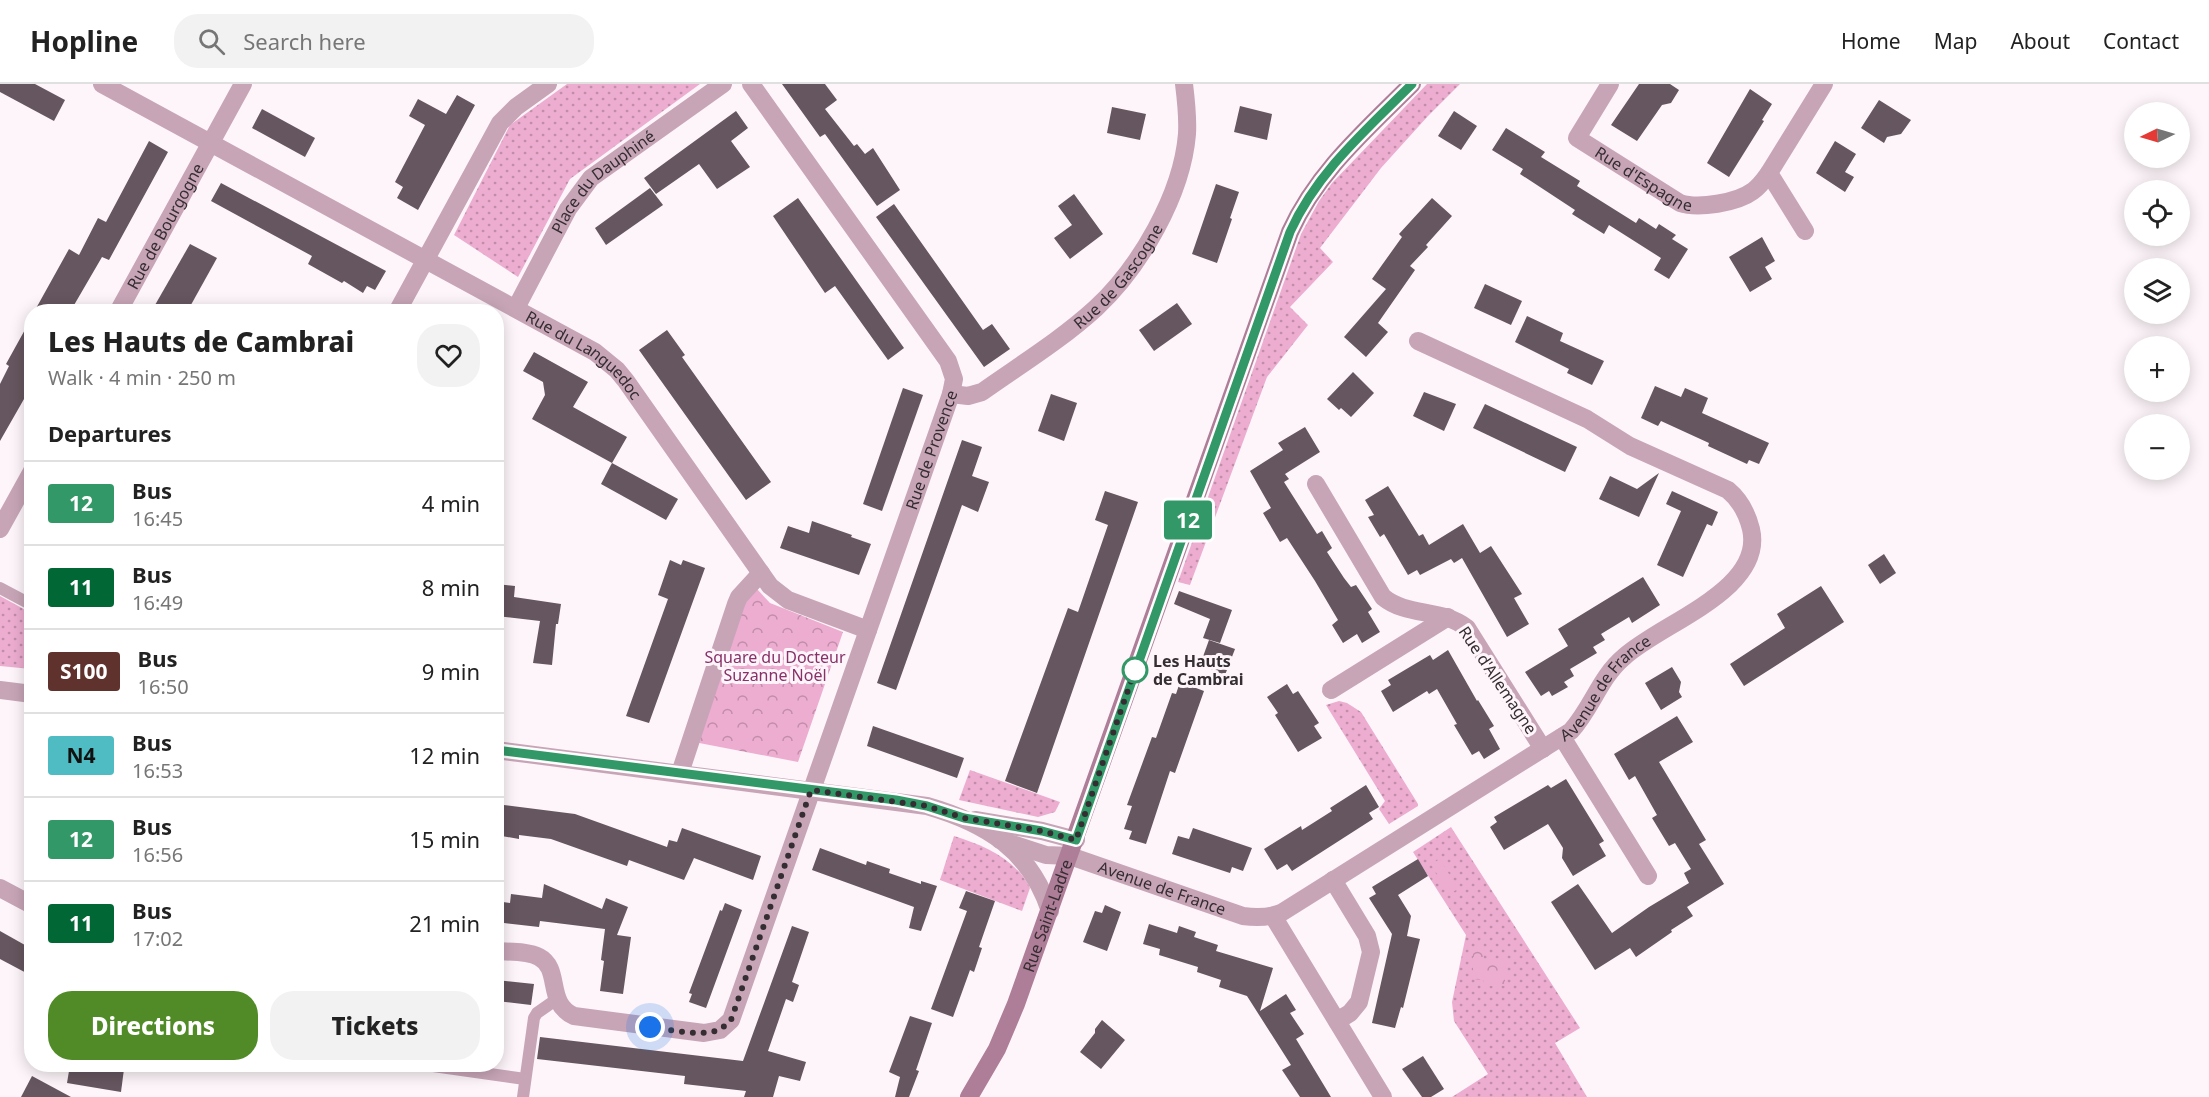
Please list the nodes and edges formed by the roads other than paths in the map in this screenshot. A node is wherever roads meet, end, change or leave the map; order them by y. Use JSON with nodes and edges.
{"nodes":[{"id":1,"x":102,"y":84,"type":"edge"},
{"id":2,"x":243,"y":84,"type":"edge"},
{"id":3,"x":548,"y":84,"type":"edge"},
{"id":4,"x":723,"y":84,"type":"edge"},
{"id":5,"x":751,"y":84,"type":"edge"},
{"id":6,"x":1184,"y":84,"type":"edge"},
{"id":7,"x":1412,"y":84,"type":"edge"},
{"id":8,"x":1610,"y":84,"type":"edge"},
{"id":9,"x":1824,"y":84,"type":"edge"},
{"id":10,"x":210,"y":142,"type":"junction"},
{"id":11,"x":1769,"y":173,"type":"junction"},
{"id":12,"x":1805,"y":231,"type":"dead end"},
{"id":13,"x":426,"y":259,"type":"junction"},
{"id":14,"x":122,"y":304,"type":"edge"},
{"id":15,"x":401,"y":304,"type":"edge"},
{"id":16,"x":516,"y":308,"type":"junction"},
{"id":17,"x":1418,"y":341,"type":"dead end"},
{"id":18,"x":951,"y":394,"type":"junction"},
{"id":19,"x":1316,"y":484,"type":"dead end"},
{"id":20,"x":24,"y":486,"type":"edge"},
{"id":21,"x":0,"y":529,"type":"edge"},
{"id":22,"x":761,"y":573,"type":"junction"},
{"id":23,"x":0,"y":588,"type":"edge"},
{"id":24,"x":24,"y":601,"type":"edge"},
{"id":25,"x":1448,"y":617,"type":"junction"},
{"id":26,"x":868,"y":630,"type":"junction"},
{"id":27,"x":0,"y":690,"type":"edge"},
{"id":28,"x":1331,"y":690,"type":"dead end"},
{"id":29,"x":24,"y":693,"type":"edge"},
{"id":30,"x":1563,"y":736,"type":"junction"},
{"id":31,"x":1543,"y":749,"type":"junction"},
{"id":32,"x":504,"y":751,"type":"edge"},
{"id":33,"x":680,"y":773,"type":"junction"},
{"id":34,"x":811,"y":790,"type":"junction"},
{"id":35,"x":964,"y":818,"type":"junction"},
{"id":36,"x":1000,"y":840,"type":"junction"},
{"id":37,"x":1073,"y":848,"type":"junction"},
{"id":38,"x":1648,"y":876,"type":"dead end"},
{"id":39,"x":1333,"y":880,"type":"junction"},
{"id":40,"x":0,"y":888,"type":"edge"},
{"id":41,"x":24,"y":901,"type":"edge"},
{"id":42,"x":1050,"y":911,"type":"junction"},
{"id":43,"x":1273,"y":916,"type":"junction"},
{"id":44,"x":504,"y":952,"type":"edge"},
{"id":45,"x":556,"y":999,"type":"junction"},
{"id":46,"x":1337,"y":1021,"type":"junction"},
{"id":47,"x":476,"y":1072,"type":"edge"},
{"id":48,"x":525,"y":1079,"type":"junction"},
{"id":49,"x":523,"y":1097,"type":"edge"},
{"id":50,"x":969,"y":1097,"type":"edge"},
{"id":51,"x":1383,"y":1097,"type":"edge"}],
"edges":[{"from":1,"to":10,"type":"street","name":"Rue du Languedoc"},
{"from":2,"to":10,"type":"street","name":"Rue de Bourgogne"},
{"from":3,"to":13,"type":"street"},
{"from":4,"to":16,"type":"street","name":"Place du Dauphiné"},
{"from":5,"to":18,"type":"street","name":"Rue de Provence"},
{"from":6,"to":18,"type":"street","name":"Rue de Gascogne"},
{"from":7,"to":37,"type":"street","name":"Rue Saint-Ladre"},
{"from":8,"to":11,"type":"street","name":"Rue d'Espagne"},
{"from":9,"to":11,"type":"street"},
{"from":10,"to":13,"type":"street","name":"Rue du Languedoc"},
{"from":10,"to":14,"type":"street","name":"Rue de Bourgogne"},
{"from":11,"to":12,"type":"street"},
{"from":13,"to":15,"type":"street"},
{"from":13,"to":16,"type":"street","name":"Rue du Languedoc"},
{"from":16,"to":22,"type":"street","name":"Rue du Languedoc"},
{"from":17,"to":30,"type":"street","name":"Avenue de France"},
{"from":18,"to":26,"type":"street","name":"Rue de Provence"},
{"from":19,"to":25,"type":"street","name":"Rue d'Allemagne"},
{"from":20,"to":21,"type":"street"},
{"from":22,"to":26,"type":"street","name":"Rue du Languedoc"},
{"from":22,"to":33,"type":"street"},
{"from":23,"to":24,"type":"lane"},
{"from":25,"to":28,"type":"street","name":"Rue d'Allemagne"},
{"from":25,"to":31,"type":"street","name":"Rue d'Allemagne"},
{"from":26,"to":34,"type":"street","name":"Rue de Provence"},
{"from":27,"to":29,"type":"street"},
{"from":30,"to":31,"type":"street","name":"Avenue de France"},
{"from":30,"to":38,"type":"street"},
{"from":31,"to":39,"type":"street","name":"Avenue de France"},
{"from":32,"to":33,"type":"street"},
{"from":33,"to":34,"type":"street"},
{"from":34,"to":35,"type":"street"},
{"from":34,"to":45,"type":"street","name":"Rue de Provence"},
{"from":35,"to":36,"type":"street"},
{"from":35,"to":37,"type":"street"},
{"from":36,"to":37,"type":"street"},
{"from":36,"to":42,"type":"street"},
{"from":37,"to":42,"type":"street","name":"Rue Saint-Ladre"},
{"from":37,"to":43,"type":"street","name":"Avenue de France"},
{"from":39,"to":43,"type":"street","name":"Avenue de France"},
{"from":39,"to":46,"type":"street"},
{"from":40,"to":41,"type":"street"},
{"from":42,"to":50,"type":"street","name":"Rue Saint-Ladre"},
{"from":43,"to":46,"type":"street"},
{"from":44,"to":45,"type":"street"},
{"from":45,"to":48,"type":"lane"},
{"from":46,"to":51,"type":"street"},
{"from":47,"to":48,"type":"lane"},
{"from":48,"to":49,"type":"lane"}]}
